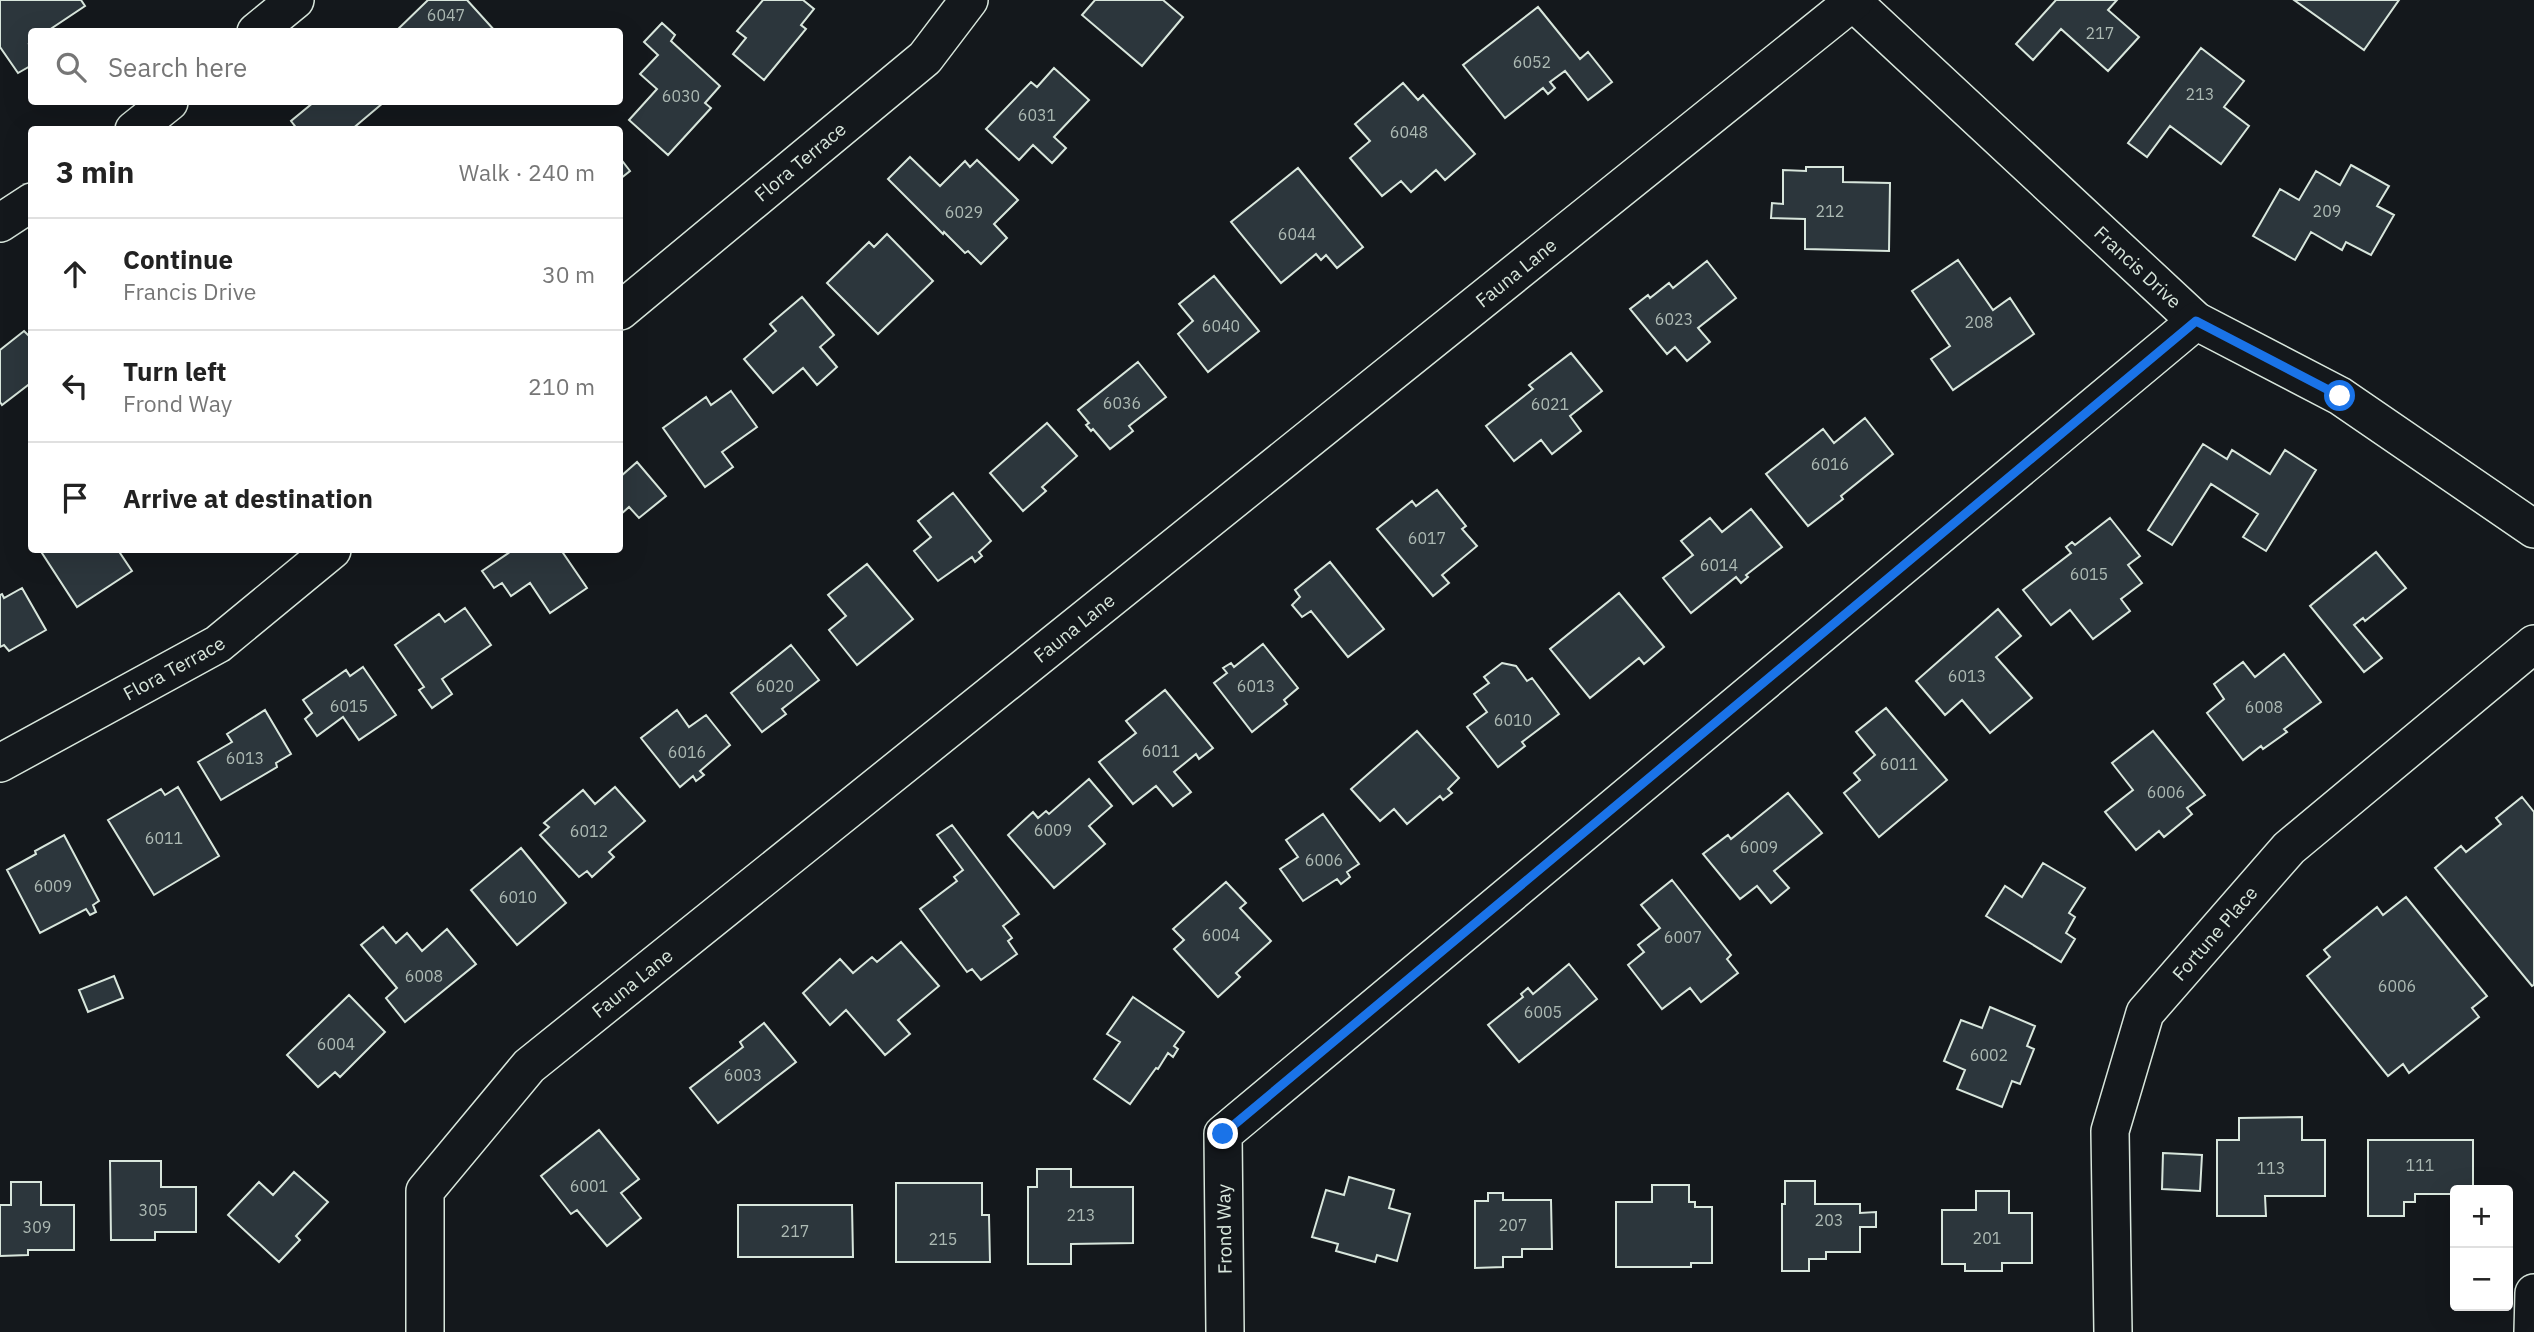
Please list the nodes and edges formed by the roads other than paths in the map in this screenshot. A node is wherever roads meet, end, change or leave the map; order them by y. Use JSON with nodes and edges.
{"nodes":[{"id":1,"x":295,"y":0,"type":"edge"},
{"id":2,"x":969,"y":0,"type":"edge"},
{"id":3,"x":1853,"y":1,"type":"edge"},
{"id":4,"x":261,"y":28,"type":"edge"},
{"id":5,"x":165,"y":105,"type":"edge"},
{"id":6,"x":139,"y":126,"type":"edge"},
{"id":7,"x":28,"y":205,"type":"edge"},
{"id":8,"x":0,"y":223,"type":"edge"},
{"id":9,"x":623,"y":309,"type":"edge"},
{"id":10,"x":2196,"y":321,"type":"junction"},
{"id":11,"x":2534,"y":529,"type":"edge"},
{"id":12,"x":328,"y":553,"type":"edge"},
{"id":13,"x":2534,"y":644,"type":"edge"},
{"id":14,"x":0,"y":763,"type":"edge"},
{"id":15,"x":2534,"y":1293,"type":"edge"},
{"id":16,"x":425,"y":1332,"type":"edge"},
{"id":17,"x":1225,"y":1332,"type":"edge"},
{"id":18,"x":2113,"y":1332,"type":"edge"},
{"id":19,"x":2533,"y":1332,"type":"edge"}],
"edges":[{"from":1,"to":4,"type":"street"},
{"from":2,"to":9,"type":"street","name":"Flora Terrace"},
{"from":3,"to":10,"type":"street","name":"Francis Drive"},
{"from":3,"to":16,"type":"street","name":"Fauna Lane"},
{"from":5,"to":6,"type":"street"},
{"from":7,"to":8,"type":"street"},
{"from":10,"to":11,"type":"street","name":"Francis Drive"},
{"from":10,"to":17,"type":"street","name":"Frond Way"},
{"from":12,"to":14,"type":"street","name":"Flora Terrace"},
{"from":13,"to":18,"type":"street","name":"Fortune Place"},
{"from":15,"to":19,"type":"street"}]}
